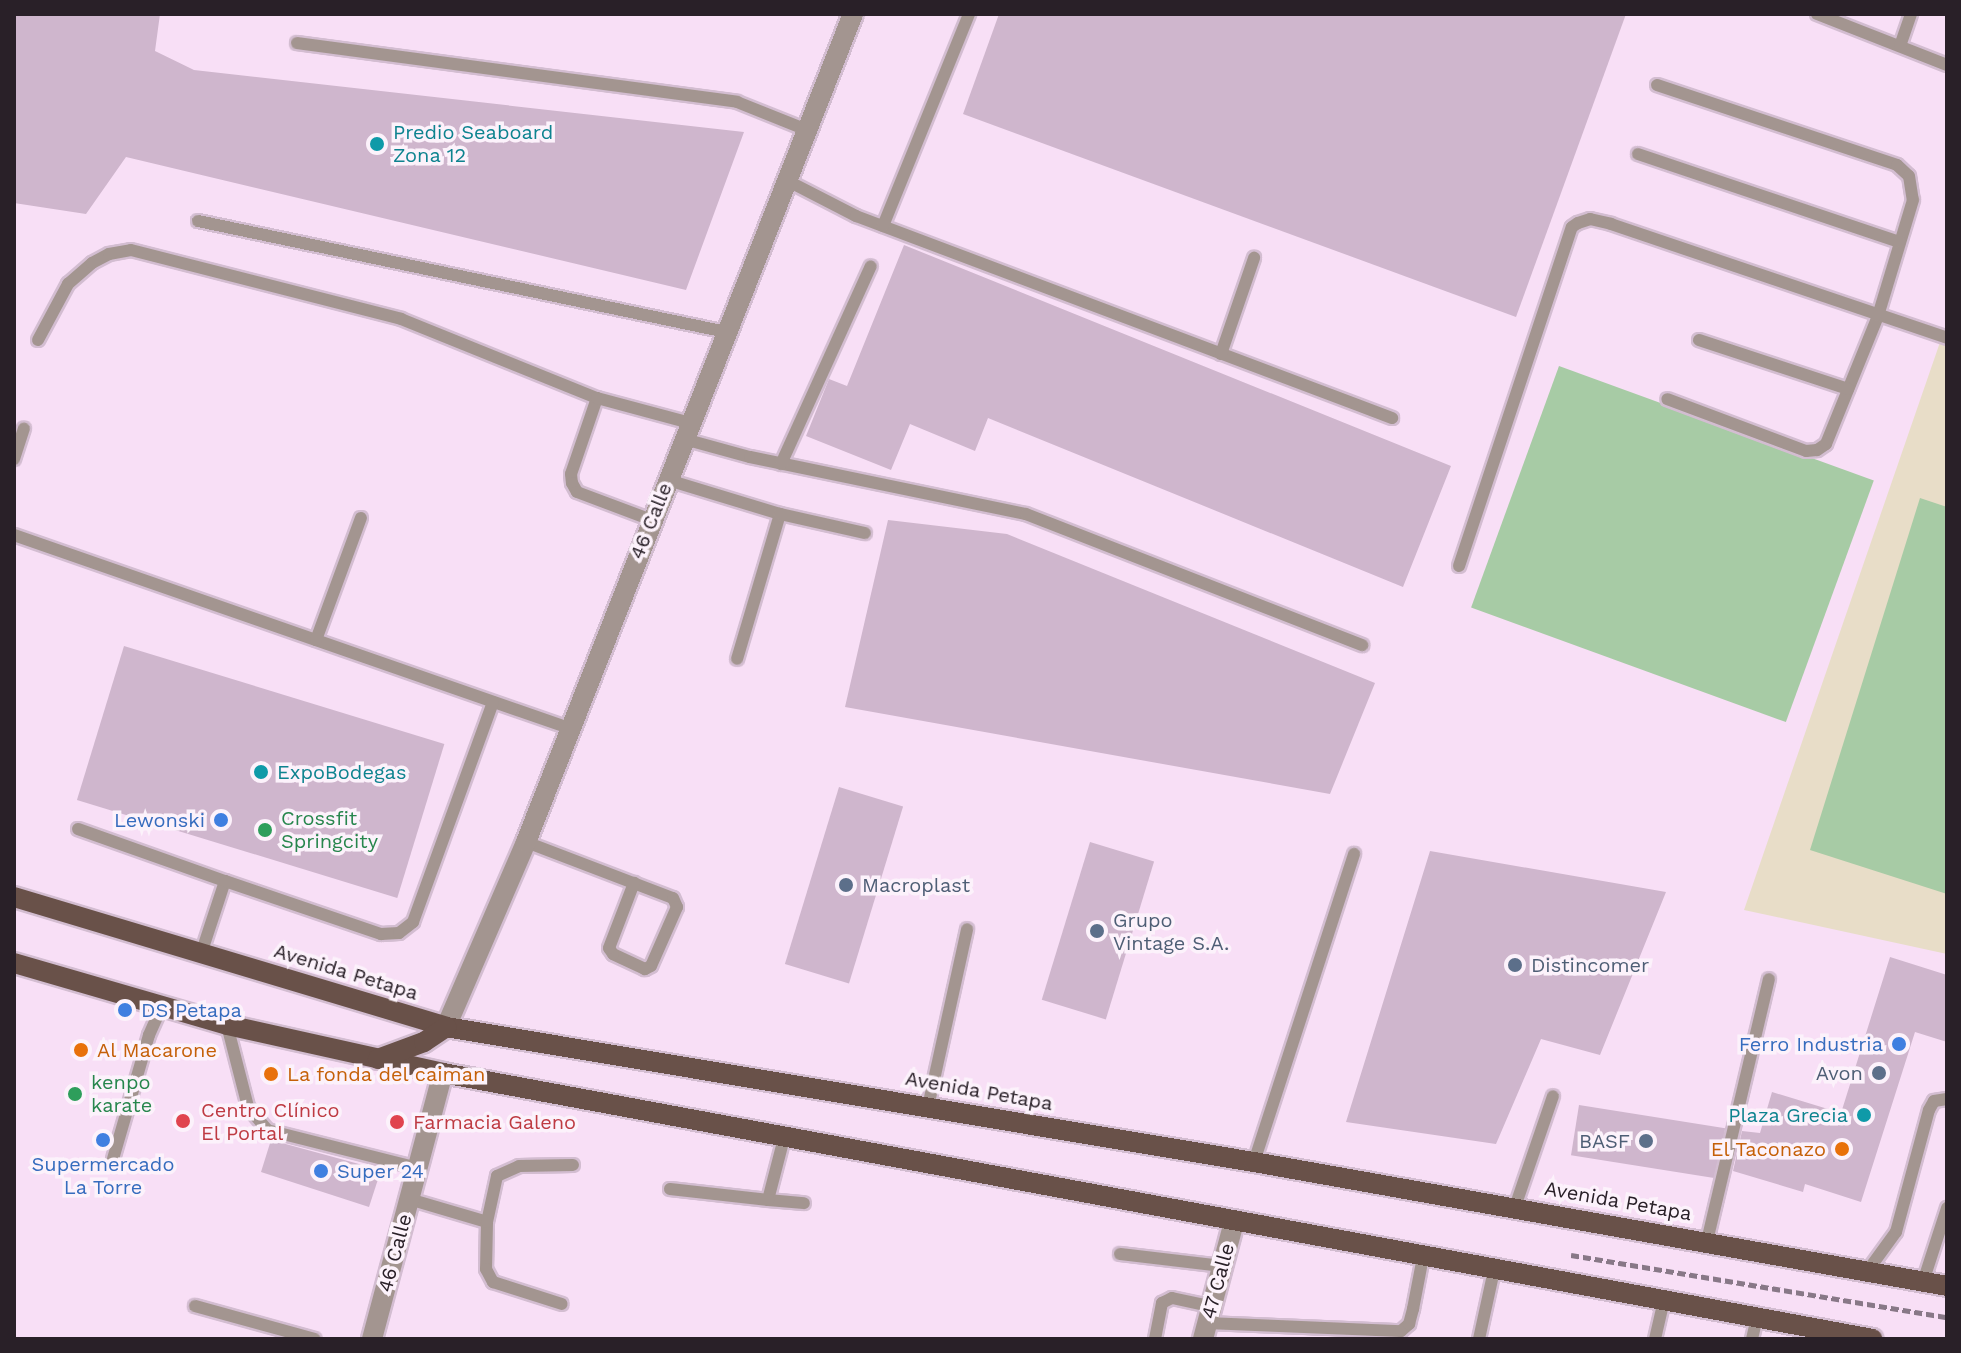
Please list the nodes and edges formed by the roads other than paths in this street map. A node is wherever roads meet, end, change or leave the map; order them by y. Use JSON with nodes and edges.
{"nodes":[{"id":1,"x":853,"y":14,"type":"edge"},
{"id":2,"x":969,"y":14,"type":"edge"},
{"id":3,"x":1817,"y":14,"type":"edge"},
{"id":4,"x":1911,"y":14,"type":"edge"},
{"id":5,"x":1832,"y":17,"type":"edge"},
{"id":6,"x":297,"y":43,"type":"dead end"},
{"id":7,"x":1900,"y":46,"type":"junction"},
{"id":8,"x":1947,"y":65,"type":"edge"},
{"id":9,"x":1657,"y":85,"type":"dead end"},
{"id":10,"x":807,"y":130,"type":"junction"},
{"id":11,"x":1638,"y":154,"type":"dead end"},
{"id":12,"x":786,"y":180,"type":"junction"},
{"id":13,"x":198,"y":221,"type":"dead end"},
{"id":14,"x":883,"y":226,"type":"junction"},
{"id":15,"x":1900,"y":242,"type":"junction"},
{"id":16,"x":1254,"y":258,"type":"dead end"},
{"id":17,"x":871,"y":266,"type":"dead end"},
{"id":18,"x":1878,"y":316,"type":"junction"},
{"id":19,"x":726,"y":332,"type":"junction"},
{"id":20,"x":1947,"y":338,"type":"edge"},
{"id":21,"x":38,"y":340,"type":"dead end"},
{"id":22,"x":1699,"y":340,"type":"dead end"},
{"id":23,"x":1221,"y":354,"type":"junction"},
{"id":24,"x":1848,"y":389,"type":"junction"},
{"id":25,"x":597,"y":398,"type":"junction"},
{"id":26,"x":1667,"y":399,"type":"dead end"},
{"id":27,"x":1392,"y":418,"type":"dead end"},
{"id":28,"x":24,"y":429,"type":"dead end"},
{"id":29,"x":687,"y":431,"type":"junction"},
{"id":30,"x":14,"y":459,"type":"edge"},
{"id":31,"x":781,"y":464,"type":"junction"},
{"id":32,"x":668,"y":480,"type":"junction"},
{"id":33,"x":780,"y":514,"type":"junction"},
{"id":34,"x":361,"y":518,"type":"dead end"},
{"id":35,"x":652,"y":520,"type":"junction"},
{"id":36,"x":865,"y":533,"type":"dead end"},
{"id":37,"x":14,"y":535,"type":"edge"},
{"id":38,"x":1459,"y":566,"type":"dead end"},
{"id":39,"x":316,"y":640,"type":"junction"},
{"id":40,"x":1362,"y":645,"type":"dead end"},
{"id":41,"x":737,"y":659,"type":"dead end"},
{"id":42,"x":493,"y":702,"type":"junction"},
{"id":43,"x":569,"y":728,"type":"junction"},
{"id":44,"x":78,"y":829,"type":"dead end"},
{"id":45,"x":526,"y":842,"type":"junction"},
{"id":46,"x":1354,"y":854,"type":"dead end"},
{"id":47,"x":225,"y":881,"type":"junction"},
{"id":48,"x":634,"y":883,"type":"junction"},
{"id":49,"x":14,"y":897,"type":"edge"},
{"id":50,"x":967,"y":929,"type":"dead end"},
{"id":51,"x":201,"y":954,"type":"junction"},
{"id":52,"x":14,"y":963,"type":"edge"},
{"id":53,"x":1769,"y":979,"type":"dead end"},
{"id":54,"x":162,"y":1006,"type":"junction"},
{"id":55,"x":227,"y":1025,"type":"junction"},
{"id":56,"x":446,"y":1027,"type":"junction"},
{"id":57,"x":377,"y":1059,"type":"junction"},
{"id":58,"x":443,"y":1073,"type":"junction"},
{"id":59,"x":1553,"y":1096,"type":"dead end"},
{"id":60,"x":1947,"y":1099,"type":"edge"},
{"id":61,"x":928,"y":1107,"type":"junction"},
{"id":62,"x":784,"y":1138,"type":"junction"},
{"id":63,"x":113,"y":1159,"type":"dead end"},
{"id":64,"x":1254,"y":1162,"type":"junction"},
{"id":65,"x":573,"y":1165,"type":"dead end"},
{"id":66,"x":418,"y":1168,"type":"junction"},
{"id":67,"x":670,"y":1189,"type":"dead end"},
{"id":68,"x":409,"y":1199,"type":"junction"},
{"id":69,"x":768,"y":1200,"type":"junction"},
{"id":70,"x":804,"y":1203,"type":"dead end"},
{"id":71,"x":1515,"y":1207,"type":"junction"},
{"id":72,"x":1947,"y":1208,"type":"edge"},
{"id":73,"x":487,"y":1222,"type":"junction"},
{"id":74,"x":1234,"y":1222,"type":"junction"},
{"id":75,"x":1945,"y":1226,"type":"edge"},
{"id":76,"x":1707,"y":1241,"type":"junction"},
{"id":77,"x":1120,"y":1254,"type":"dead end"},
{"id":78,"x":1423,"y":1257,"type":"junction"},
{"id":79,"x":1222,"y":1266,"type":"junction"},
{"id":80,"x":1869,"y":1269,"type":"junction"},
{"id":81,"x":1494,"y":1270,"type":"junction"},
{"id":82,"x":1923,"y":1282,"type":"junction"},
{"id":83,"x":1947,"y":1286,"type":"edge"},
{"id":84,"x":1664,"y":1301,"type":"junction"},
{"id":85,"x":562,"y":1304,"type":"dead end"},
{"id":86,"x":195,"y":1306,"type":"dead end"},
{"id":87,"x":1757,"y":1318,"type":"junction"},
{"id":88,"x":1207,"y":1323,"type":"edge"},
{"id":89,"x":315,"y":1339,"type":"edge"},
{"id":90,"x":372,"y":1339,"type":"edge"},
{"id":91,"x":1155,"y":1339,"type":"edge"},
{"id":92,"x":1479,"y":1339,"type":"edge"},
{"id":93,"x":1655,"y":1339,"type":"edge"},
{"id":94,"x":1752,"y":1339,"type":"edge"},
{"id":95,"x":1872,"y":1339,"type":"edge"}],
"edges":[{"from":1,"to":10,"type":"street","name":"46 Calle"},
{"from":2,"to":14,"type":"lane"},
{"from":3,"to":5,"type":"lane"},
{"from":4,"to":7,"type":"lane"},
{"from":5,"to":7,"type":"lane"},
{"from":6,"to":10,"type":"lane"},
{"from":7,"to":8,"type":"lane"},
{"from":9,"to":15,"type":"lane"},
{"from":10,"to":12,"type":"street","name":"46 Calle"},
{"from":11,"to":15,"type":"lane"},
{"from":12,"to":14,"type":"lane"},
{"from":12,"to":19,"type":"street","name":"46 Calle"},
{"from":13,"to":19,"type":"lane"},
{"from":14,"to":23,"type":"lane"},
{"from":15,"to":18,"type":"lane"},
{"from":16,"to":23,"type":"lane"},
{"from":17,"to":31,"type":"lane"},
{"from":18,"to":20,"type":"lane"},
{"from":18,"to":24,"type":"lane"},
{"from":18,"to":38,"type":"lane"},
{"from":19,"to":29,"type":"street","name":"46 Calle"},
{"from":21,"to":25,"type":"lane"},
{"from":22,"to":24,"type":"lane"},
{"from":23,"to":27,"type":"lane"},
{"from":24,"to":26,"type":"lane"},
{"from":25,"to":29,"type":"lane"},
{"from":25,"to":35,"type":"lane"},
{"from":28,"to":30,"type":"lane"},
{"from":29,"to":31,"type":"lane"},
{"from":29,"to":32,"type":"street","name":"46 Calle"},
{"from":31,"to":40,"type":"lane"},
{"from":32,"to":33,"type":"lane"},
{"from":32,"to":35,"type":"street","name":"46 Calle"},
{"from":33,"to":36,"type":"lane"},
{"from":33,"to":41,"type":"lane"},
{"from":34,"to":39,"type":"lane"},
{"from":35,"to":43,"type":"street","name":"46 Calle"},
{"from":37,"to":39,"type":"lane"},
{"from":39,"to":42,"type":"lane"},
{"from":42,"to":43,"type":"lane"},
{"from":42,"to":47,"type":"lane"},
{"from":43,"to":45,"type":"street","name":"46 Calle"},
{"from":44,"to":47,"type":"lane"},
{"from":45,"to":48,"type":"lane"},
{"from":45,"to":56,"type":"street","name":"46 Calle"},
{"from":46,"to":64,"type":"lane"},
{"from":47,"to":51,"type":"lane"},
{"from":48,"to":48,"type":"lane"},
{"from":49,"to":51,"type":"main road","name":"Avenida Petapa"},
{"from":50,"to":61,"type":"lane"},
{"from":51,"to":56,"type":"main road","name":"Avenida Petapa"},
{"from":52,"to":54,"type":"main road"},
{"from":53,"to":76,"type":"lane"},
{"from":54,"to":55,"type":"main road"},
{"from":54,"to":63,"type":"lane"},
{"from":55,"to":57,"type":"main road"},
{"from":55,"to":66,"type":"lane"},
{"from":56,"to":57,"type":"main road"},
{"from":56,"to":61,"type":"main road","name":"Avenida Petapa"},
{"from":57,"to":58,"type":"main road"},
{"from":58,"to":62,"type":"main road"},
{"from":58,"to":66,"type":"street","name":"46 Calle"},
{"from":59,"to":71,"type":"lane"},
{"from":60,"to":80,"type":"lane"},
{"from":61,"to":64,"type":"main road","name":"Avenida Petapa"},
{"from":62,"to":69,"type":"lane"},
{"from":62,"to":74,"type":"main road"},
{"from":64,"to":71,"type":"main road","name":"Avenida Petapa"},
{"from":65,"to":73,"type":"lane"},
{"from":66,"to":68,"type":"street","name":"46 Calle"},
{"from":67,"to":69,"type":"lane"},
{"from":68,"to":73,"type":"lane"},
{"from":68,"to":90,"type":"street","name":"46 Calle"},
{"from":69,"to":70,"type":"lane"},
{"from":71,"to":76,"type":"main road","name":"Avenida Petapa"},
{"from":72,"to":75,"type":"lane"},
{"from":73,"to":85,"type":"lane"},
{"from":74,"to":78,"type":"main road"},
{"from":74,"to":79,"type":"street","name":"47 Calle"},
{"from":75,"to":82,"type":"lane"},
{"from":76,"to":80,"type":"main road","name":"Avenida Petapa"},
{"from":77,"to":79,"type":"lane"},
{"from":78,"to":81,"type":"main road"},
{"from":78,"to":88,"type":"lane"},
{"from":79,"to":88,"type":"street","name":"47 Calle"},
{"from":80,"to":82,"type":"main road","name":"Avenida Petapa"},
{"from":81,"to":84,"type":"main road"},
{"from":81,"to":92,"type":"lane"},
{"from":82,"to":83,"type":"main road","name":"Avenida Petapa"},
{"from":84,"to":87,"type":"main road"},
{"from":84,"to":93,"type":"lane"},
{"from":86,"to":89,"type":"lane"},
{"from":87,"to":94,"type":"lane"},
{"from":87,"to":95,"type":"main road"},
{"from":88,"to":91,"type":"lane"}]}
